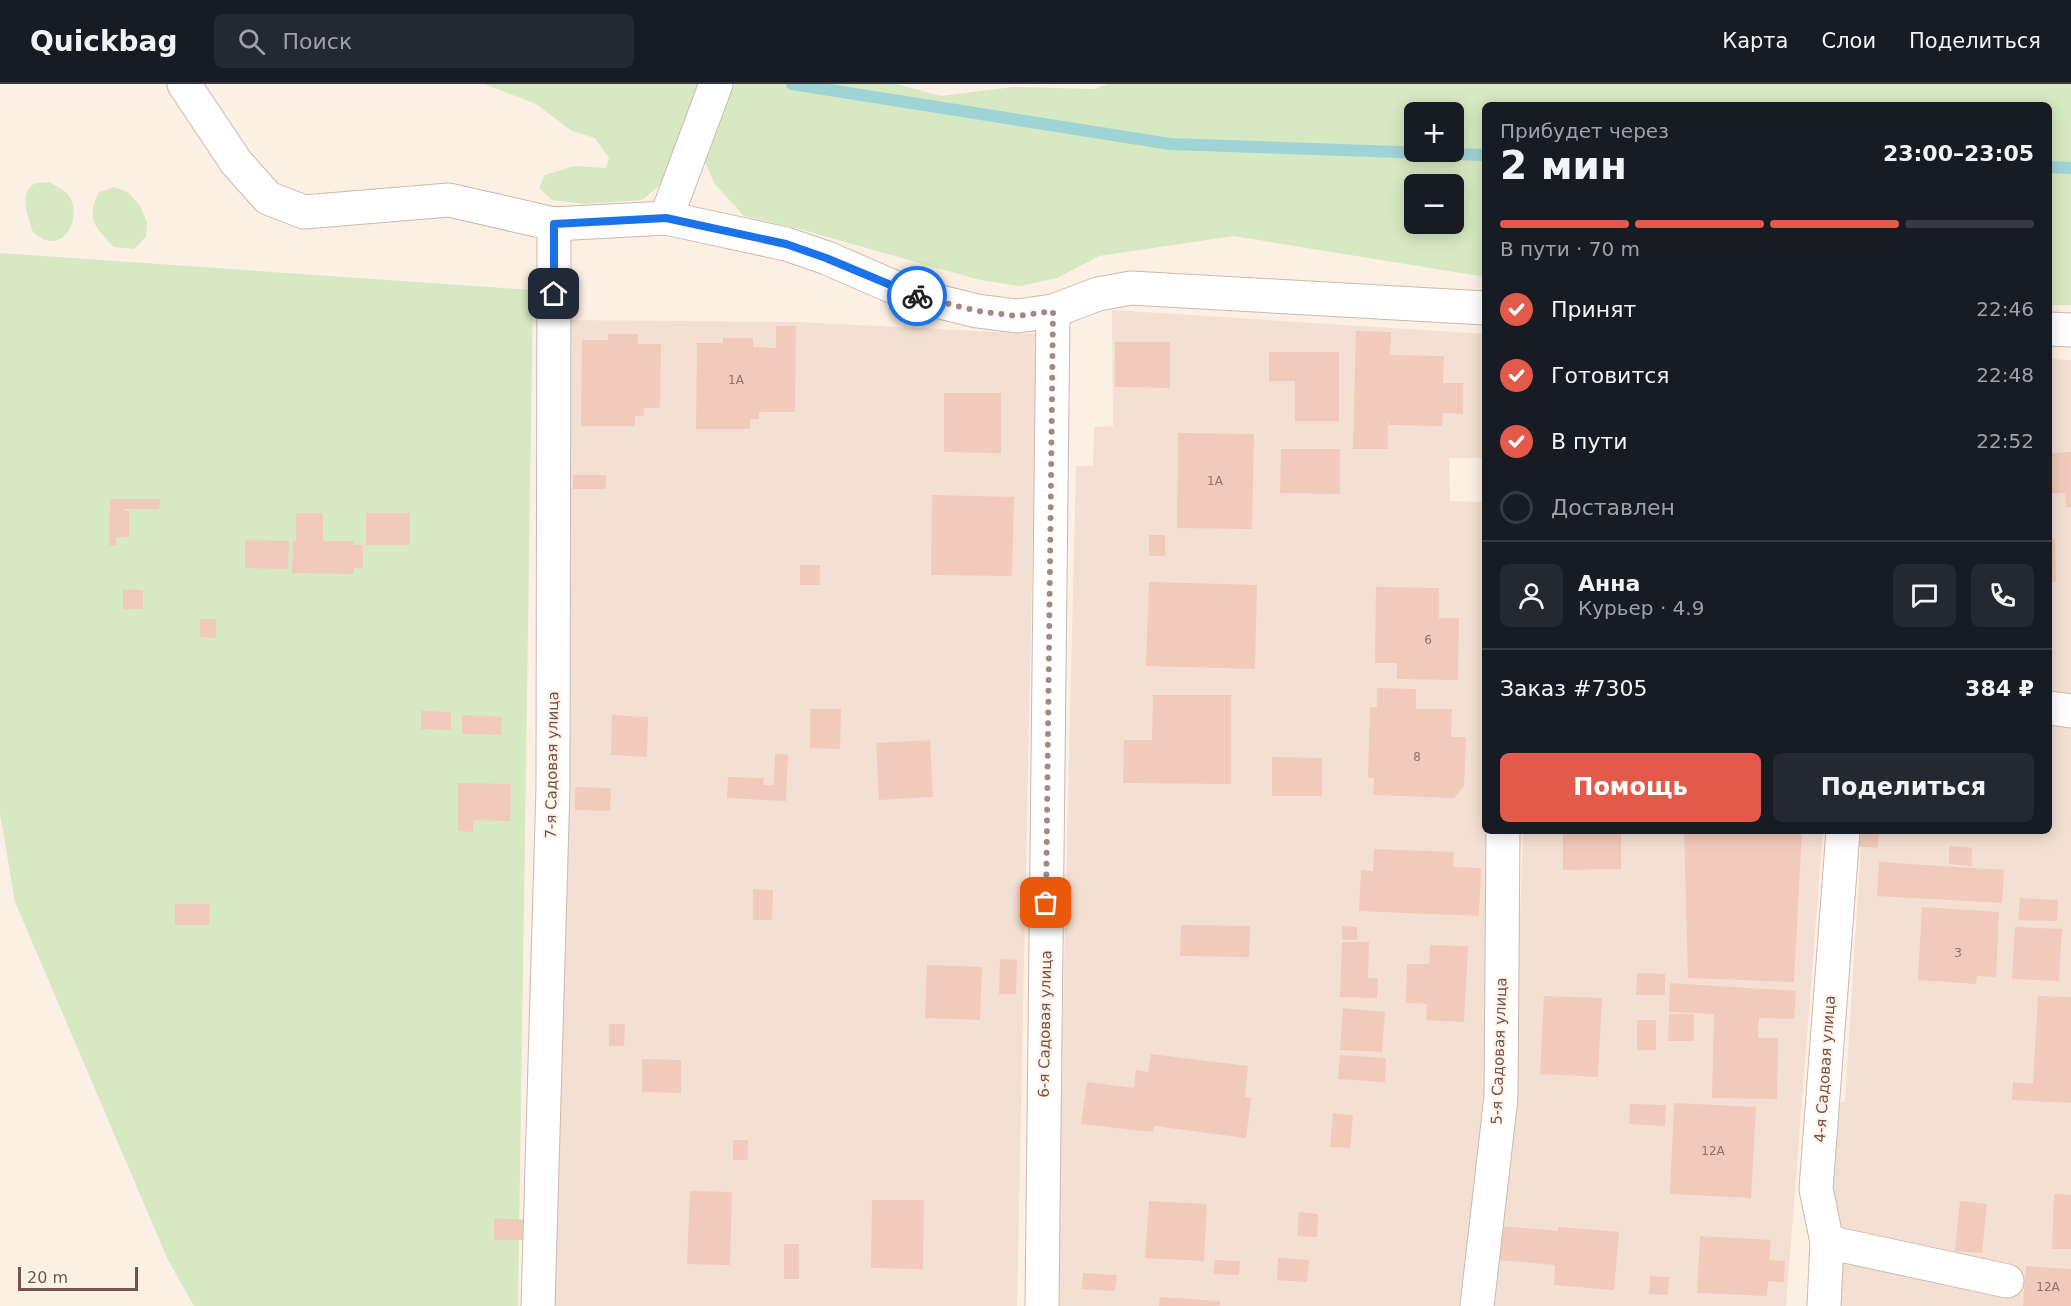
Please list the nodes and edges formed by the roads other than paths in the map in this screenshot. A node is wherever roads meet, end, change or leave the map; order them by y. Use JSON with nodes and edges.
{"nodes":[{"id":1,"x":184,"y":84,"type":"edge"},
{"id":2,"x":716,"y":84,"type":"edge"},
{"id":3,"x":666,"y":218,"type":"junction"},
{"id":4,"x":554,"y":224,"type":"junction"},
{"id":5,"x":1482,"y":308,"type":"edge"},
{"id":6,"x":1053,"y":311,"type":"junction"},
{"id":7,"x":2052,"y":329,"type":"edge"},
{"id":8,"x":2071,"y":330,"type":"edge"},
{"id":9,"x":2052,"y":708,"type":"edge"},
{"id":10,"x":2071,"y":711,"type":"edge"},
{"id":11,"x":1503,"y":834,"type":"edge"},
{"id":12,"x":1843,"y":834,"type":"edge"},
{"id":13,"x":1827,"y":1242,"type":"junction"},
{"id":14,"x":2007,"y":1281,"type":"dead end"},
{"id":15,"x":538,"y":1306,"type":"edge"},
{"id":16,"x":1042,"y":1306,"type":"edge"},
{"id":17,"x":1478,"y":1306,"type":"edge"},
{"id":18,"x":1824,"y":1306,"type":"edge"}],
"edges":[{"from":1,"to":4,"type":"street"},
{"from":2,"to":3,"type":"street"},
{"from":3,"to":4,"type":"street"},
{"from":3,"to":6,"type":"street"},
{"from":4,"to":15,"type":"street","name":"7-я Садовая улица"},
{"from":5,"to":6,"type":"street"},
{"from":6,"to":16,"type":"street","name":"6-я Садовая улица"},
{"from":7,"to":8,"type":"street"},
{"from":9,"to":10,"type":"street"},
{"from":11,"to":17,"type":"street","name":"5-я Садовая улица"},
{"from":12,"to":13,"type":"street","name":"4-я Садовая улица"},
{"from":13,"to":14,"type":"street"},
{"from":13,"to":18,"type":"street","name":"4-я Садовая улица"}]}
